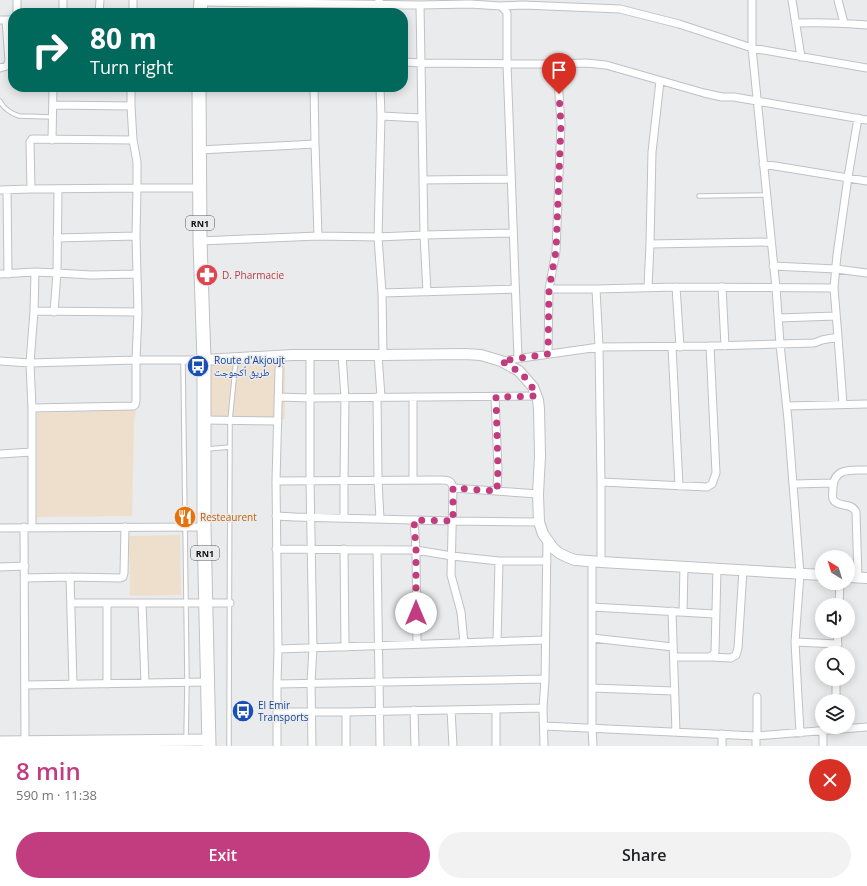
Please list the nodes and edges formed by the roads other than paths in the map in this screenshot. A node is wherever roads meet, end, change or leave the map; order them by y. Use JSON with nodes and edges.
{"nodes":[{"id":1,"x":752,"y":0,"type":"edge"},
{"id":2,"x":792,"y":0,"type":"edge"},
{"id":3,"x":838,"y":0,"type":"edge"},
{"id":4,"x":379,"y":2,"type":"edge"},
{"id":5,"x":423,"y":4,"type":"edge"},
{"id":6,"x":201,"y":5,"type":"edge"},
{"id":7,"x":501,"y":6,"type":"junction"},
{"id":8,"x":6,"y":20,"type":"edge"},
{"id":9,"x":844,"y":23,"type":"junction"},
{"id":10,"x":796,"y":24,"type":"junction"},
{"id":11,"x":867,"y":25,"type":"edge"},
{"id":12,"x":8,"y":47,"type":"edge"},
{"id":13,"x":752,"y":48,"type":"junction"},
{"id":14,"x":801,"y":57,"type":"junction"},
{"id":15,"x":408,"y":62,"type":"edge"},
{"id":16,"x":422,"y":63,"type":"junction"},
{"id":17,"x":507,"y":64,"type":"junction"},
{"id":18,"x":557,"y":64,"type":"junction"},
{"id":19,"x":867,"y":68,"type":"edge"},
{"id":20,"x":660,"y":81,"type":"junction"},
{"id":21,"x":54,"y":92,"type":"edge"},
{"id":22,"x":132,"y":92,"type":"edge"},
{"id":23,"x":199,"y":92,"type":"edge"},
{"id":24,"x":314,"y":92,"type":"edge"},
{"id":25,"x":380,"y":92,"type":"edge"},
{"id":26,"x":757,"y":100,"type":"junction"},
{"id":27,"x":0,"y":101,"type":"edge"},
{"id":28,"x":53,"y":105,"type":"junction"},
{"id":29,"x":131,"y":106,"type":"junction"},
{"id":30,"x":381,"y":116,"type":"junction"},
{"id":31,"x":52,"y":117,"type":"junction"},
{"id":32,"x":422,"y":118,"type":"junction"},
{"id":33,"x":858,"y":118,"type":"junction"},
{"id":34,"x":867,"y":120,"type":"edge"},
{"id":35,"x":52,"y":140,"type":"junction"},
{"id":36,"x":133,"y":140,"type":"junction"},
{"id":37,"x":315,"y":144,"type":"junction"},
{"id":38,"x":200,"y":150,"type":"junction"},
{"id":39,"x":763,"y":164,"type":"junction"},
{"id":40,"x":848,"y":177,"type":"junction"},
{"id":41,"x":511,"y":179,"type":"junction"},
{"id":42,"x":423,"y":180,"type":"junction"},
{"id":43,"x":867,"y":180,"type":"edge"},
{"id":44,"x":137,"y":188,"type":"junction"},
{"id":45,"x":200,"y":188,"type":"junction"},
{"id":46,"x":31,"y":189,"type":"junction"},
{"id":47,"x":58,"y":189,"type":"junction"},
{"id":48,"x":3,"y":190,"type":"edge"},
{"id":49,"x":766,"y":195,"type":"junction"},
{"id":50,"x":699,"y":196,"type":"dead end"},
{"id":51,"x":513,"y":233,"type":"junction"},
{"id":52,"x":424,"y":235,"type":"junction"},
{"id":53,"x":136,"y":236,"type":"junction"},
{"id":54,"x":318,"y":236,"type":"junction"},
{"id":55,"x":378,"y":237,"type":"junction"},
{"id":56,"x":57,"y":238,"type":"junction"},
{"id":57,"x":4,"y":240,"type":"edge"},
{"id":58,"x":200,"y":241,"type":"junction"},
{"id":59,"x":771,"y":242,"type":"junction"},
{"id":60,"x":650,"y":244,"type":"junction"},
{"id":61,"x":773,"y":266,"type":"junction"},
{"id":62,"x":836,"y":269,"type":"junction"},
{"id":63,"x":35,"y":272,"type":"junction"},
{"id":64,"x":57,"y":273,"type":"junction"},
{"id":65,"x":867,"y":273,"type":"edge"},
{"id":66,"x":0,"y":274,"type":"edge"},
{"id":67,"x":8,"y":274,"type":"junction"},
{"id":68,"x":136,"y":274,"type":"junction"},
{"id":69,"x":676,"y":286,"type":"junction"},
{"id":70,"x":648,"y":287,"type":"junction"},
{"id":71,"x":722,"y":287,"type":"junction"},
{"id":72,"x":776,"y":288,"type":"junction"},
{"id":73,"x":834,"y":288,"type":"junction"},
{"id":74,"x":515,"y":289,"type":"junction"},
{"id":75,"x":549,"y":289,"type":"junction"},
{"id":76,"x":596,"y":289,"type":"junction"},
{"id":77,"x":427,"y":292,"type":"junction"},
{"id":78,"x":382,"y":293,"type":"junction"},
{"id":79,"x":34,"y":311,"type":"junction"},
{"id":80,"x":54,"y":312,"type":"junction"},
{"id":81,"x":138,"y":312,"type":"junction"},
{"id":82,"x":836,"y":316,"type":"junction"},
{"id":83,"x":778,"y":318,"type":"junction"},
{"id":84,"x":838,"y":337,"type":"junction"},
{"id":85,"x":780,"y":344,"type":"junction"},
{"id":86,"x":710,"y":346,"type":"junction"},
{"id":87,"x":725,"y":346,"type":"junction"},
{"id":88,"x":672,"y":347,"type":"junction"},
{"id":89,"x":680,"y":347,"type":"junction"},
{"id":90,"x":599,"y":348,"type":"junction"},
{"id":91,"x":548,"y":354,"type":"junction"},
{"id":92,"x":310,"y":355,"type":"junction"},
{"id":93,"x":342,"y":355,"type":"junction"},
{"id":94,"x":381,"y":355,"type":"junction"},
{"id":95,"x":236,"y":357,"type":"junction"},
{"id":96,"x":518,"y":358,"type":"junction"},
{"id":97,"x":136,"y":360,"type":"junction"},
{"id":98,"x":183,"y":360,"type":"junction"},
{"id":99,"x":204,"y":360,"type":"junction"},
{"id":100,"x":0,"y":361,"type":"edge"},
{"id":101,"x":501,"y":361,"type":"junction"},
{"id":102,"x":30,"y":363,"type":"junction"},
{"id":103,"x":279,"y":369,"type":"dead end"},
{"id":104,"x":536,"y":396,"type":"junction"},
{"id":105,"x":278,"y":397,"type":"junction"},
{"id":106,"x":379,"y":397,"type":"junction"},
{"id":107,"x":412,"y":397,"type":"junction"},
{"id":108,"x":496,"y":397,"type":"junction"},
{"id":109,"x":310,"y":398,"type":"junction"},
{"id":110,"x":346,"y":398,"type":"junction"},
{"id":111,"x":844,"y":404,"type":"junction"},
{"id":112,"x":867,"y":404,"type":"edge"},
{"id":113,"x":786,"y":406,"type":"junction"},
{"id":114,"x":32,"y":408,"type":"junction"},
{"id":115,"x":204,"y":420,"type":"junction"},
{"id":116,"x":230,"y":420,"type":"junction"},
{"id":117,"x":278,"y":421,"type":"junction"},
{"id":118,"x":230,"y":447,"type":"junction"},
{"id":119,"x":204,"y":450,"type":"junction"},
{"id":120,"x":32,"y":452,"type":"junction"},
{"id":121,"x":0,"y":454,"type":"edge"},
{"id":122,"x":867,"y":470,"type":"edge"},
{"id":123,"x":310,"y":480,"type":"junction"},
{"id":124,"x":344,"y":480,"type":"junction"},
{"id":125,"x":378,"y":480,"type":"junction"},
{"id":126,"x":413,"y":480,"type":"junction"},
{"id":127,"x":276,"y":481,"type":"junction"},
{"id":128,"x":601,"y":482,"type":"junction"},
{"id":129,"x":833,"y":482,"type":"junction"},
{"id":130,"x":794,"y":484,"type":"junction"},
{"id":131,"x":679,"y":486,"type":"junction"},
{"id":132,"x":453,"y":488,"type":"junction"},
{"id":133,"x":497,"y":491,"type":"junction"},
{"id":134,"x":538,"y":494,"type":"junction"},
{"id":135,"x":276,"y":516,"type":"junction"},
{"id":136,"x":311,"y":518,"type":"junction"},
{"id":137,"x":344,"y":518,"type":"junction"},
{"id":138,"x":380,"y":519,"type":"junction"},
{"id":139,"x":414,"y":520,"type":"junction"},
{"id":140,"x":453,"y":521,"type":"junction"},
{"id":141,"x":539,"y":522,"type":"junction"},
{"id":142,"x":28,"y":527,"type":"junction"},
{"id":143,"x":125,"y":527,"type":"junction"},
{"id":144,"x":185,"y":527,"type":"junction"},
{"id":145,"x":204,"y":527,"type":"junction"},
{"id":146,"x":0,"y":528,"type":"edge"},
{"id":147,"x":547,"y":540,"type":"junction"},
{"id":148,"x":276,"y":549,"type":"junction"},
{"id":149,"x":311,"y":549,"type":"junction"},
{"id":150,"x":344,"y":550,"type":"junction"},
{"id":151,"x":377,"y":550,"type":"junction"},
{"id":152,"x":416,"y":550,"type":"junction"},
{"id":153,"x":452,"y":556,"type":"junction"},
{"id":154,"x":499,"y":561,"type":"junction"},
{"id":155,"x":547,"y":561,"type":"junction"},
{"id":156,"x":596,"y":562,"type":"junction"},
{"id":157,"x":25,"y":566,"type":"junction"},
{"id":158,"x":0,"y":567,"type":"edge"},
{"id":159,"x":684,"y":567,"type":"junction"},
{"id":160,"x":717,"y":569,"type":"junction"},
{"id":161,"x":744,"y":570,"type":"junction"},
{"id":162,"x":800,"y":574,"type":"junction"},
{"id":163,"x":815,"y":575,"type":"edge"},
{"id":164,"x":70,"y":577,"type":"junction"},
{"id":165,"x":25,"y":578,"type":"junction"},
{"id":166,"x":863,"y":578,"type":"edge"},
{"id":167,"x":71,"y":603,"type":"junction"},
{"id":168,"x":107,"y":603,"type":"junction"},
{"id":169,"x":142,"y":603,"type":"junction"},
{"id":170,"x":186,"y":604,"type":"junction"},
{"id":171,"x":206,"y":604,"type":"junction"},
{"id":172,"x":230,"y":604,"type":"junction"},
{"id":173,"x":592,"y":607,"type":"junction"},
{"id":174,"x":672,"y":611,"type":"junction"},
{"id":175,"x":683,"y":612,"type":"junction"},
{"id":176,"x":715,"y":614,"type":"junction"},
{"id":177,"x":592,"y":638,"type":"junction"},
{"id":178,"x":838,"y":638,"type":"edge"},
{"id":179,"x":546,"y":640,"type":"junction"},
{"id":180,"x":497,"y":642,"type":"junction"},
{"id":181,"x":795,"y":642,"type":"junction"},
{"id":182,"x":464,"y":643,"type":"junction"},
{"id":183,"x":416,"y":644,"type":"junction"},
{"id":184,"x":838,"y":644,"type":"joint"},
{"id":185,"x":379,"y":646,"type":"junction"},
{"id":186,"x":313,"y":647,"type":"junction"},
{"id":187,"x":345,"y":647,"type":"junction"},
{"id":188,"x":673,"y":647,"type":"junction"},
{"id":189,"x":278,"y":649,"type":"junction"},
{"id":190,"x":674,"y":657,"type":"junction"},
{"id":191,"x":710,"y":657,"type":"junction"},
{"id":192,"x":545,"y":679,"type":"junction"},
{"id":193,"x":187,"y":682,"type":"junction"},
{"id":194,"x":207,"y":682,"type":"junction"},
{"id":195,"x":379,"y":682,"type":"junction"},
{"id":196,"x":145,"y":683,"type":"junction"},
{"id":197,"x":312,"y":683,"type":"junction"},
{"id":198,"x":73,"y":684,"type":"junction"},
{"id":199,"x":107,"y":684,"type":"junction"},
{"id":200,"x":277,"y":684,"type":"junction"},
{"id":201,"x":25,"y":685,"type":"junction"},
{"id":202,"x":592,"y":688,"type":"junction"},
{"id":203,"x":674,"y":691,"type":"junction"},
{"id":204,"x":757,"y":696,"type":"dead end"},
{"id":205,"x":543,"y":708,"type":"junction"},
{"id":206,"x":496,"y":709,"type":"junction"},
{"id":207,"x":414,"y":710,"type":"junction"},
{"id":208,"x":451,"y":710,"type":"junction"},
{"id":209,"x":380,"y":711,"type":"junction"},
{"id":210,"x":277,"y":712,"type":"junction"},
{"id":211,"x":312,"y":712,"type":"junction"},
{"id":212,"x":346,"y":712,"type":"junction"},
{"id":213,"x":544,"y":726,"type":"junction"},
{"id":214,"x":855,"y":727,"type":"edge"},
{"id":215,"x":867,"y":727,"type":"edge"},
{"id":216,"x":592,"y":728,"type":"junction"},
{"id":217,"x":676,"y":732,"type":"junction"},
{"id":218,"x":815,"y":732,"type":"edge"},
{"id":219,"x":800,"y":733,"type":"junction"},
{"id":220,"x":722,"y":734,"type":"junction"},
{"id":221,"x":823,"y":734,"type":"edge"},
{"id":222,"x":756,"y":736,"type":"junction"},
{"id":223,"x":186,"y":741,"type":"junction"},
{"id":224,"x":0,"y":742,"type":"edge"},
{"id":225,"x":25,"y":742,"type":"junction"},
{"id":226,"x":209,"y":743,"type":"edge"},
{"id":227,"x":39,"y":744,"type":"edge"},
{"id":228,"x":229,"y":746,"type":"edge"},
{"id":229,"x":277,"y":746,"type":"edge"},
{"id":230,"x":312,"y":746,"type":"edge"},
{"id":231,"x":346,"y":746,"type":"edge"},
{"id":232,"x":380,"y":746,"type":"edge"},
{"id":233,"x":415,"y":746,"type":"edge"},
{"id":234,"x":453,"y":746,"type":"edge"},
{"id":235,"x":496,"y":746,"type":"edge"},
{"id":236,"x":544,"y":746,"type":"edge"},
{"id":237,"x":593,"y":746,"type":"edge"},
{"id":238,"x":722,"y":746,"type":"edge"},
{"id":239,"x":756,"y":746,"type":"edge"},
{"id":240,"x":823,"y":746,"type":"edge"}],
"edges":[{"from":1,"to":13,"type":"street"},
{"from":2,"to":10,"type":"street"},
{"from":3,"to":9,"type":"street"},
{"from":4,"to":5,"type":"street"},
{"from":4,"to":6,"type":"street"},
{"from":5,"to":7,"type":"street"},
{"from":5,"to":16,"type":"street"},
{"from":7,"to":13,"type":"street"},
{"from":7,"to":17,"type":"street"},
{"from":8,"to":12,"type":"street"},
{"from":9,"to":10,"type":"street"},
{"from":9,"to":11,"type":"street"},
{"from":10,"to":14,"type":"street"},
{"from":13,"to":14,"type":"street"},
{"from":13,"to":26,"type":"street"},
{"from":14,"to":19,"type":"street"},
{"from":15,"to":16,"type":"street"},
{"from":16,"to":17,"type":"street"},
{"from":16,"to":32,"type":"street"},
{"from":17,"to":18,"type":"street"},
{"from":17,"to":41,"type":"street"},
{"from":18,"to":20,"type":"street"},
{"from":18,"to":75,"type":"street"},
{"from":20,"to":26,"type":"street"},
{"from":20,"to":60,"type":"street"},
{"from":21,"to":28,"type":"street"},
{"from":22,"to":29,"type":"street"},
{"from":23,"to":38,"type":"highway","number":"RN1"},
{"from":24,"to":37,"type":"street"},
{"from":25,"to":30,"type":"street"},
{"from":26,"to":33,"type":"street"},
{"from":26,"to":39,"type":"street"},
{"from":27,"to":31,"type":"lane"},
{"from":28,"to":29,"type":"street"},
{"from":28,"to":31,"type":"street"},
{"from":29,"to":36,"type":"street"},
{"from":30,"to":32,"type":"street"},
{"from":30,"to":55,"type":"street"},
{"from":31,"to":35,"type":"street"},
{"from":32,"to":42,"type":"street"},
{"from":33,"to":34,"type":"street"},
{"from":33,"to":40,"type":"street"},
{"from":35,"to":36,"type":"street"},
{"from":35,"to":46,"type":"street"},
{"from":36,"to":44,"type":"street"},
{"from":37,"to":38,"type":"street"},
{"from":37,"to":54,"type":"street"},
{"from":38,"to":45,"type":"highway","number":"RN1"},
{"from":39,"to":40,"type":"street"},
{"from":39,"to":49,"type":"street"},
{"from":40,"to":43,"type":"street"},
{"from":40,"to":62,"type":"street"},
{"from":41,"to":42,"type":"street"},
{"from":41,"to":51,"type":"street"},
{"from":42,"to":52,"type":"street"},
{"from":44,"to":45,"type":"street"},
{"from":44,"to":47,"type":"street"},
{"from":44,"to":53,"type":"street"},
{"from":45,"to":58,"type":"highway","number":"RN1"},
{"from":46,"to":47,"type":"street"},
{"from":46,"to":48,"type":"street"},
{"from":47,"to":56,"type":"street"},
{"from":48,"to":57,"type":"street"},
{"from":49,"to":50,"type":"lane"},
{"from":49,"to":59,"type":"street"},
{"from":51,"to":52,"type":"street"},
{"from":51,"to":74,"type":"street"},
{"from":52,"to":55,"type":"street"},
{"from":52,"to":77,"type":"street"},
{"from":53,"to":56,"type":"street"},
{"from":53,"to":68,"type":"street"},
{"from":54,"to":55,"type":"street"},
{"from":54,"to":58,"type":"street"},
{"from":55,"to":78,"type":"street"},
{"from":56,"to":64,"type":"street"},
{"from":57,"to":67,"type":"street"},
{"from":58,"to":99,"type":"highway","number":"RN1"},
{"from":59,"to":60,"type":"street"},
{"from":59,"to":61,"type":"street"},
{"from":60,"to":70,"type":"street"},
{"from":61,"to":62,"type":"street"},
{"from":61,"to":72,"type":"street"},
{"from":62,"to":65,"type":"street"},
{"from":62,"to":73,"type":"street"},
{"from":63,"to":64,"type":"street"},
{"from":63,"to":67,"type":"street"},
{"from":63,"to":79,"type":"street"},
{"from":64,"to":68,"type":"street"},
{"from":64,"to":80,"type":"street"},
{"from":66,"to":67,"type":"street"},
{"from":68,"to":81,"type":"street"},
{"from":69,"to":70,"type":"street"},
{"from":69,"to":71,"type":"street"},
{"from":69,"to":89,"type":"street"},
{"from":70,"to":76,"type":"street"},
{"from":71,"to":72,"type":"street"},
{"from":71,"to":87,"type":"street"},
{"from":72,"to":73,"type":"street"},
{"from":72,"to":83,"type":"street"},
{"from":73,"to":82,"type":"street"},
{"from":74,"to":77,"type":"street"},
{"from":74,"to":96,"type":"street"},
{"from":75,"to":76,"type":"street"},
{"from":75,"to":91,"type":"street"},
{"from":76,"to":90,"type":"street"},
{"from":77,"to":78,"type":"street"},
{"from":78,"to":94,"type":"street"},
{"from":79,"to":80,"type":"street"},
{"from":79,"to":102,"type":"street"},
{"from":80,"to":81,"type":"street"},
{"from":81,"to":97,"type":"street"},
{"from":82,"to":83,"type":"street"},
{"from":82,"to":84,"type":"street"},
{"from":83,"to":85,"type":"street"},
{"from":84,"to":85,"type":"street"},
{"from":84,"to":111,"type":"street"},
{"from":85,"to":87,"type":"street"},
{"from":85,"to":113,"type":"street"},
{"from":86,"to":87,"type":"street"},
{"from":86,"to":89,"type":"street"},
{"from":86,"to":131,"type":"street"},
{"from":88,"to":89,"type":"street"},
{"from":88,"to":90,"type":"street"},
{"from":88,"to":131,"type":"street"},
{"from":90,"to":91,"type":"street"},
{"from":90,"to":128,"type":"street"},
{"from":91,"to":96,"type":"street"},
{"from":92,"to":93,"type":"street"},
{"from":92,"to":95,"type":"street"},
{"from":92,"to":109,"type":"street"},
{"from":93,"to":94,"type":"street"},
{"from":93,"to":110,"type":"street"},
{"from":94,"to":101,"type":"street"},
{"from":94,"to":106,"type":"street"},
{"from":95,"to":99,"type":"street"},
{"from":95,"to":116,"type":"lane"},
{"from":96,"to":101,"type":"street"},
{"from":97,"to":98,"type":"street"},
{"from":97,"to":102,"type":"street"},
{"from":97,"to":114,"type":"street"},
{"from":98,"to":99,"type":"street"},
{"from":98,"to":144,"type":"lane"},
{"from":99,"to":115,"type":"highway","number":"RN1"},
{"from":100,"to":102,"type":"street"},
{"from":101,"to":104,"type":"street"},
{"from":102,"to":114,"type":"street"},
{"from":103,"to":105,"type":"street"},
{"from":104,"to":108,"type":"street"},
{"from":104,"to":134,"type":"street"},
{"from":105,"to":109,"type":"street"},
{"from":105,"to":117,"type":"street"},
{"from":106,"to":107,"type":"street"},
{"from":106,"to":110,"type":"street"},
{"from":106,"to":125,"type":"street"},
{"from":107,"to":108,"type":"street"},
{"from":107,"to":126,"type":"street"},
{"from":108,"to":133,"type":"street"},
{"from":109,"to":110,"type":"street"},
{"from":109,"to":123,"type":"street"},
{"from":110,"to":124,"type":"street"},
{"from":111,"to":112,"type":"street"},
{"from":111,"to":113,"type":"street"},
{"from":113,"to":130,"type":"street"},
{"from":114,"to":120,"type":"street"},
{"from":115,"to":116,"type":"street"},
{"from":115,"to":119,"type":"highway","number":"RN1"},
{"from":116,"to":117,"type":"street"},
{"from":116,"to":118,"type":"lane"},
{"from":117,"to":127,"type":"street"},
{"from":118,"to":119,"type":"lane"},
{"from":118,"to":172,"type":"lane"},
{"from":119,"to":145,"type":"highway","number":"RN1"},
{"from":120,"to":121,"type":"street"},
{"from":120,"to":142,"type":"street"},
{"from":122,"to":129,"type":"street"},
{"from":123,"to":124,"type":"street"},
{"from":123,"to":127,"type":"street"},
{"from":123,"to":136,"type":"street"},
{"from":124,"to":125,"type":"street"},
{"from":124,"to":137,"type":"street"},
{"from":125,"to":126,"type":"street"},
{"from":125,"to":138,"type":"street"},
{"from":126,"to":132,"type":"street"},
{"from":127,"to":135,"type":"street"},
{"from":128,"to":131,"type":"street"},
{"from":128,"to":156,"type":"street"},
{"from":129,"to":130,"type":"street"},
{"from":129,"to":166,"type":"street"},
{"from":130,"to":162,"type":"street"},
{"from":132,"to":133,"type":"street"},
{"from":132,"to":140,"type":"street"},
{"from":133,"to":134,"type":"street"},
{"from":134,"to":141,"type":"street"},
{"from":135,"to":136,"type":"street"},
{"from":135,"to":148,"type":"street"},
{"from":136,"to":137,"type":"street"},
{"from":136,"to":149,"type":"street"},
{"from":137,"to":138,"type":"street"},
{"from":138,"to":139,"type":"street"},
{"from":139,"to":140,"type":"street"},
{"from":139,"to":152,"type":"street"},
{"from":140,"to":141,"type":"street"},
{"from":140,"to":153,"type":"street"},
{"from":141,"to":147,"type":"street"},
{"from":142,"to":143,"type":"street"},
{"from":142,"to":146,"type":"street"},
{"from":142,"to":157,"type":"street"},
{"from":143,"to":144,"type":"street"},
{"from":143,"to":164,"type":"street"},
{"from":144,"to":145,"type":"street"},
{"from":144,"to":170,"type":"lane"},
{"from":145,"to":171,"type":"highway","number":"RN1"},
{"from":147,"to":155,"type":"street"},
{"from":147,"to":156,"type":"street"},
{"from":148,"to":149,"type":"street"},
{"from":148,"to":189,"type":"street"},
{"from":149,"to":150,"type":"street"},
{"from":149,"to":186,"type":"street"},
{"from":150,"to":151,"type":"street"},
{"from":150,"to":187,"type":"street"},
{"from":151,"to":152,"type":"street"},
{"from":151,"to":185,"type":"street"},
{"from":152,"to":153,"type":"street"},
{"from":152,"to":183,"type":"street"},
{"from":153,"to":154,"type":"street"},
{"from":153,"to":182,"type":"street"},
{"from":154,"to":155,"type":"street"},
{"from":154,"to":180,"type":"street"},
{"from":155,"to":179,"type":"street"},
{"from":156,"to":159,"type":"street"},
{"from":156,"to":173,"type":"street"},
{"from":157,"to":158,"type":"street"},
{"from":157,"to":165,"type":"street"},
{"from":159,"to":160,"type":"street"},
{"from":159,"to":175,"type":"street"},
{"from":160,"to":161,"type":"street"},
{"from":160,"to":176,"type":"street"},
{"from":161,"to":162,"type":"street"},
{"from":161,"to":191,"type":"street"},
{"from":162,"to":163,"type":"street"},
{"from":162,"to":181,"type":"street"},
{"from":164,"to":165,"type":"street"},
{"from":164,"to":167,"type":"street"},
{"from":165,"to":201,"type":"street"},
{"from":167,"to":168,"type":"street"},
{"from":167,"to":198,"type":"street"},
{"from":168,"to":169,"type":"street"},
{"from":168,"to":199,"type":"street"},
{"from":169,"to":170,"type":"street"},
{"from":169,"to":196,"type":"street"},
{"from":170,"to":171,"type":"street"},
{"from":170,"to":193,"type":"lane"},
{"from":171,"to":172,"type":"street"},
{"from":171,"to":194,"type":"highway","number":"RN1"},
{"from":172,"to":228,"type":"lane"},
{"from":173,"to":174,"type":"street"},
{"from":173,"to":177,"type":"street"},
{"from":174,"to":175,"type":"street"},
{"from":174,"to":188,"type":"street"},
{"from":175,"to":176,"type":"street"},
{"from":176,"to":191,"type":"street"},
{"from":177,"to":188,"type":"street"},
{"from":177,"to":202,"type":"street"},
{"from":178,"to":184,"type":"street"},
{"from":179,"to":180,"type":"street"},
{"from":179,"to":192,"type":"street"},
{"from":180,"to":182,"type":"street"},
{"from":181,"to":184,"type":"street"},
{"from":181,"to":219,"type":"street"},
{"from":182,"to":183,"type":"street"},
{"from":183,"to":185,"type":"street"},
{"from":185,"to":187,"type":"street"},
{"from":185,"to":195,"type":"street"},
{"from":186,"to":187,"type":"street"},
{"from":186,"to":189,"type":"street"},
{"from":186,"to":197,"type":"street"},
{"from":188,"to":190,"type":"street"},
{"from":189,"to":200,"type":"street"},
{"from":190,"to":191,"type":"street"},
{"from":190,"to":203,"type":"street"},
{"from":192,"to":195,"type":"street"},
{"from":192,"to":205,"type":"street"},
{"from":193,"to":194,"type":"street"},
{"from":193,"to":196,"type":"street"},
{"from":193,"to":223,"type":"lane"},
{"from":194,"to":226,"type":"highway","number":"RN1"},
{"from":195,"to":197,"type":"street"},
{"from":195,"to":209,"type":"street"},
{"from":196,"to":199,"type":"street"},
{"from":197,"to":200,"type":"street"},
{"from":197,"to":211,"type":"street"},
{"from":198,"to":199,"type":"street"},
{"from":198,"to":201,"type":"street"},
{"from":200,"to":210,"type":"street"},
{"from":201,"to":225,"type":"street"},
{"from":202,"to":203,"type":"street"},
{"from":202,"to":216,"type":"street"},
{"from":203,"to":217,"type":"street"},
{"from":204,"to":222,"type":"street"},
{"from":205,"to":206,"type":"street"},
{"from":205,"to":213,"type":"street"},
{"from":206,"to":208,"type":"street"},
{"from":206,"to":235,"type":"street"},
{"from":207,"to":208,"type":"street"},
{"from":207,"to":209,"type":"street"},
{"from":207,"to":233,"type":"street"},
{"from":208,"to":234,"type":"street"},
{"from":209,"to":212,"type":"street"},
{"from":209,"to":232,"type":"street"},
{"from":210,"to":211,"type":"street"},
{"from":210,"to":229,"type":"street"},
{"from":211,"to":212,"type":"street"},
{"from":211,"to":230,"type":"street"},
{"from":212,"to":231,"type":"street"},
{"from":213,"to":216,"type":"street"},
{"from":213,"to":236,"type":"street"},
{"from":214,"to":215,"type":"street"},
{"from":216,"to":217,"type":"street"},
{"from":216,"to":237,"type":"street"},
{"from":217,"to":220,"type":"street"},
{"from":218,"to":219,"type":"street"},
{"from":219,"to":222,"type":"street"},
{"from":220,"to":222,"type":"street"},
{"from":220,"to":238,"type":"street"},
{"from":221,"to":240,"type":"street"},
{"from":222,"to":239,"type":"street"},
{"from":223,"to":226,"type":"main road"},
{"from":223,"to":227,"type":"main road"},
{"from":224,"to":225,"type":"main road"},
{"from":225,"to":227,"type":"main road"}]}
